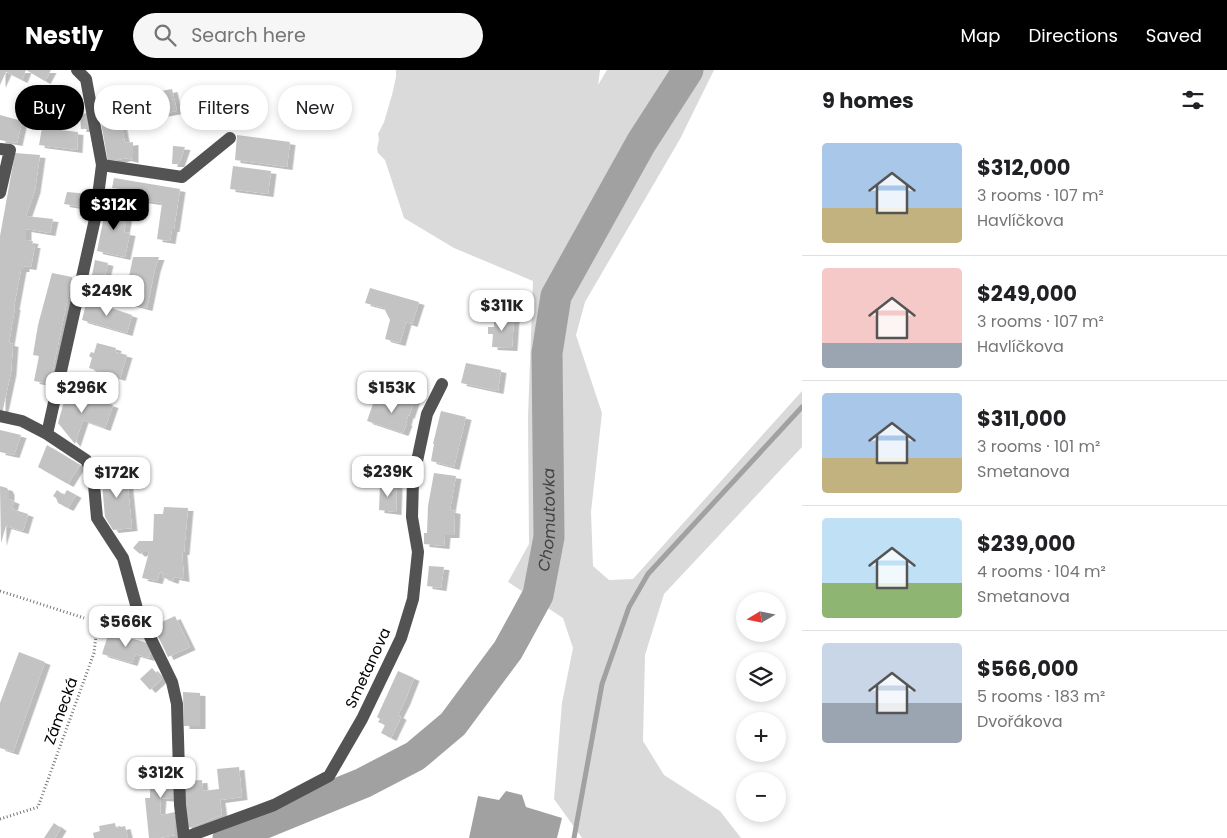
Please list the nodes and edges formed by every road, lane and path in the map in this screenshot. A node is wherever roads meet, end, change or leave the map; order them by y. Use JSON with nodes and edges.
{"nodes":[{"id":1,"x":77,"y":70,"type":"edge"},
{"id":2,"x":230,"y":138,"type":"dead end"},
{"id":3,"x":0,"y":148,"type":"edge"},
{"id":4,"x":102,"y":165,"type":"junction"},
{"id":5,"x":0,"y":193,"type":"edge"},
{"id":6,"x":442,"y":384,"type":"dead end"},
{"id":7,"x":0,"y":416,"type":"edge"},
{"id":8,"x":47,"y":434,"type":"junction"},
{"id":9,"x":0,"y":591,"type":"edge"},
{"id":10,"x":138,"y":612,"type":"junction"},
{"id":11,"x":97,"y":622,"type":"junction"},
{"id":12,"x":0,"y":818,"type":"edge"},
{"id":13,"x":184,"y":838,"type":"edge"}],
"edges":[{"from":1,"to":4,"type":"street"},
{"from":2,"to":4,"type":"street"},
{"from":3,"to":5,"type":"street"},
{"from":4,"to":8,"type":"street"},
{"from":6,"to":13,"type":"street","name":"Smetanova"},
{"from":7,"to":8,"type":"street"},
{"from":8,"to":10,"type":"street"},
{"from":9,"to":11,"type":"path"},
{"from":10,"to":11,"type":"street"},
{"from":10,"to":13,"type":"street"},
{"from":11,"to":12,"type":"path","name":"Zámecká"}]}
